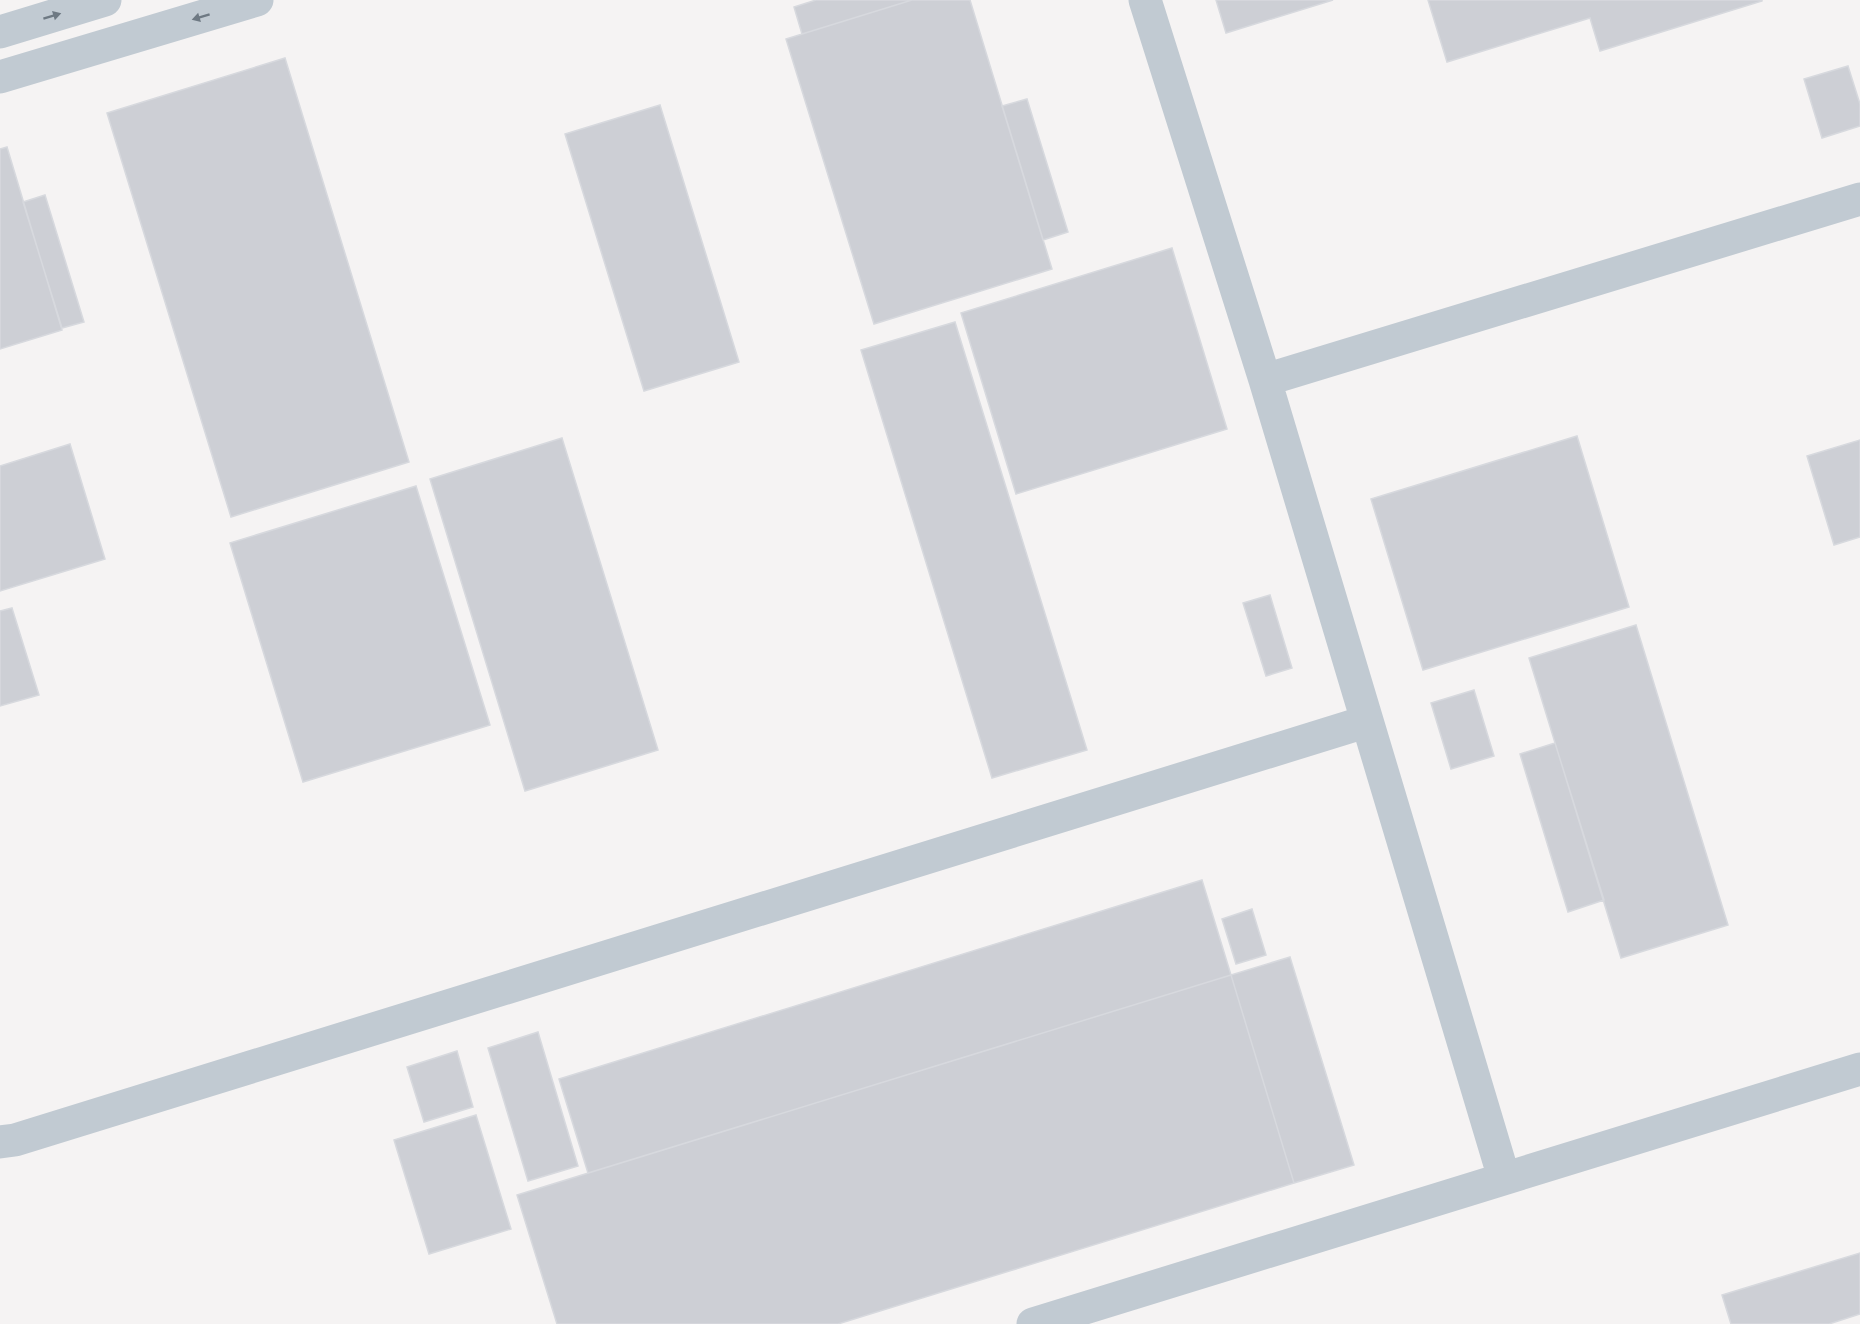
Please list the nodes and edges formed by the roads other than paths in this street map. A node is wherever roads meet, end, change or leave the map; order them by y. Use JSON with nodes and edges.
{"nodes":[{"id":1,"x":105,"y":0,"type":"edge"},
{"id":2,"x":256,"y":0,"type":"edge"},
{"id":3,"x":1145,"y":0,"type":"edge"},
{"id":4,"x":0,"y":32,"type":"edge"},
{"id":5,"x":0,"y":77,"type":"edge"},
{"id":6,"x":1860,"y":199,"type":"edge"},
{"id":7,"x":1265,"y":380,"type":"junction"},
{"id":8,"x":1365,"y":722,"type":"junction"},
{"id":9,"x":1860,"y":1069,"type":"edge"},
{"id":10,"x":0,"y":1142,"type":"edge"},
{"id":11,"x":1504,"y":1178,"type":"junction"},
{"id":12,"x":1034,"y":1324,"type":"edge"}],
"edges":[{"from":4,"to":1,"type":"street","one_way":true},
{"from":2,"to":5,"type":"street","one_way":true},
{"from":3,"to":7,"type":"street"},
{"from":6,"to":7,"type":"street"},
{"from":7,"to":8,"type":"street"},
{"from":8,"to":10,"type":"street"},
{"from":8,"to":11,"type":"street"},
{"from":9,"to":11,"type":"street"},
{"from":11,"to":12,"type":"street"}]}
